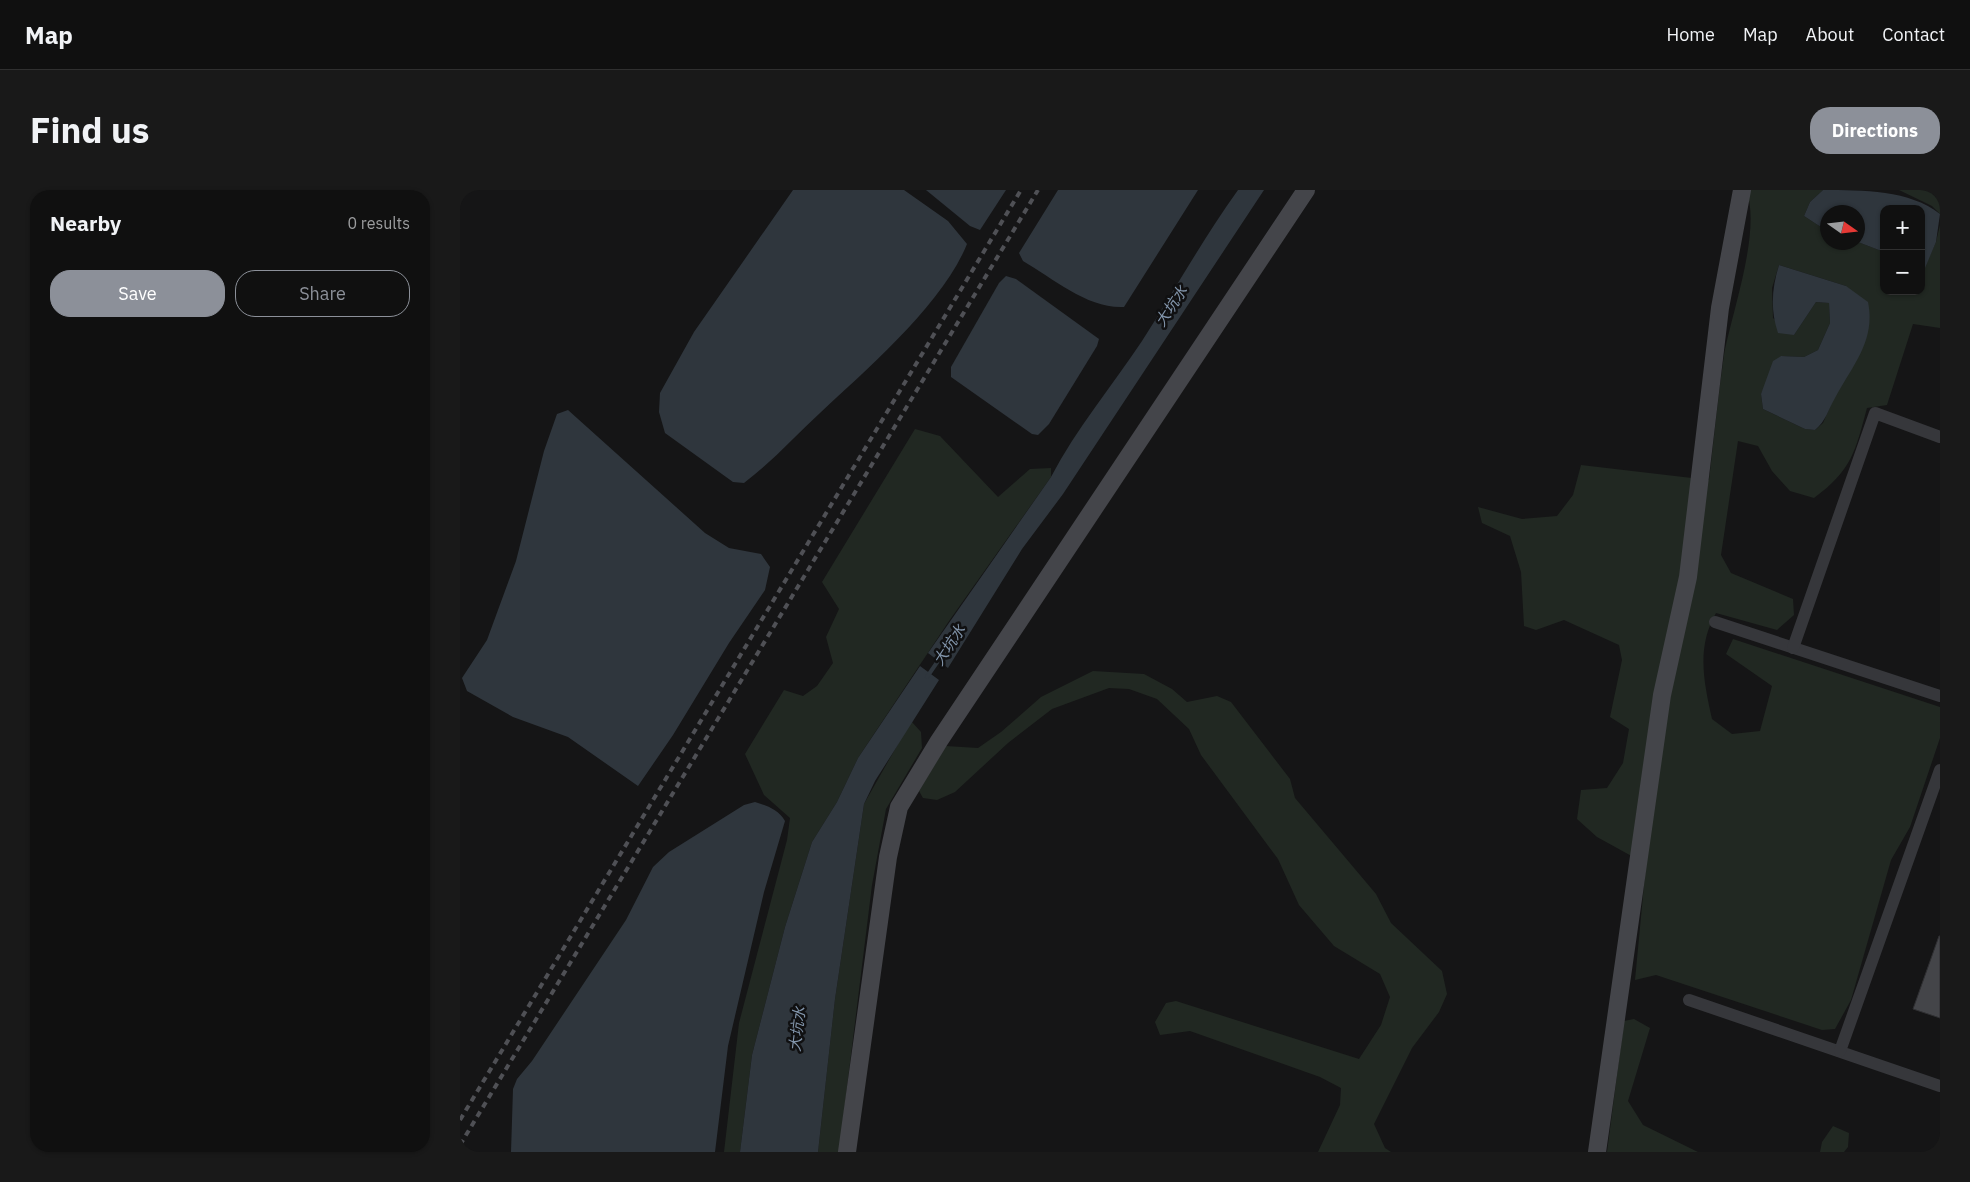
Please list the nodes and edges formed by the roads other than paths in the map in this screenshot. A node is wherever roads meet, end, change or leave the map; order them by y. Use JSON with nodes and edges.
{"nodes":[{"id":1,"x":1306,"y":190,"type":"edge"},
{"id":2,"x":1742,"y":190,"type":"edge"},
{"id":3,"x":1940,"y":437,"type":"edge"},
{"id":4,"x":1715,"y":622,"type":"dead end"},
{"id":5,"x":1793,"y":648,"type":"junction"},
{"id":6,"x":1940,"y":696,"type":"edge"},
{"id":7,"x":1940,"y":770,"type":"edge"},
{"id":8,"x":1690,"y":1000,"type":"dead end"},
{"id":9,"x":1840,"y":1052,"type":"junction"},
{"id":10,"x":1940,"y":1086,"type":"edge"},
{"id":11,"x":847,"y":1152,"type":"edge"},
{"id":12,"x":1597,"y":1152,"type":"edge"}],
"edges":[{"from":1,"to":11,"type":"street"},
{"from":2,"to":12,"type":"street"},
{"from":3,"to":5,"type":"street"},
{"from":4,"to":5,"type":"street"},
{"from":5,"to":6,"type":"street"},
{"from":7,"to":9,"type":"street"},
{"from":8,"to":9,"type":"street"},
{"from":9,"to":10,"type":"street"}]}
